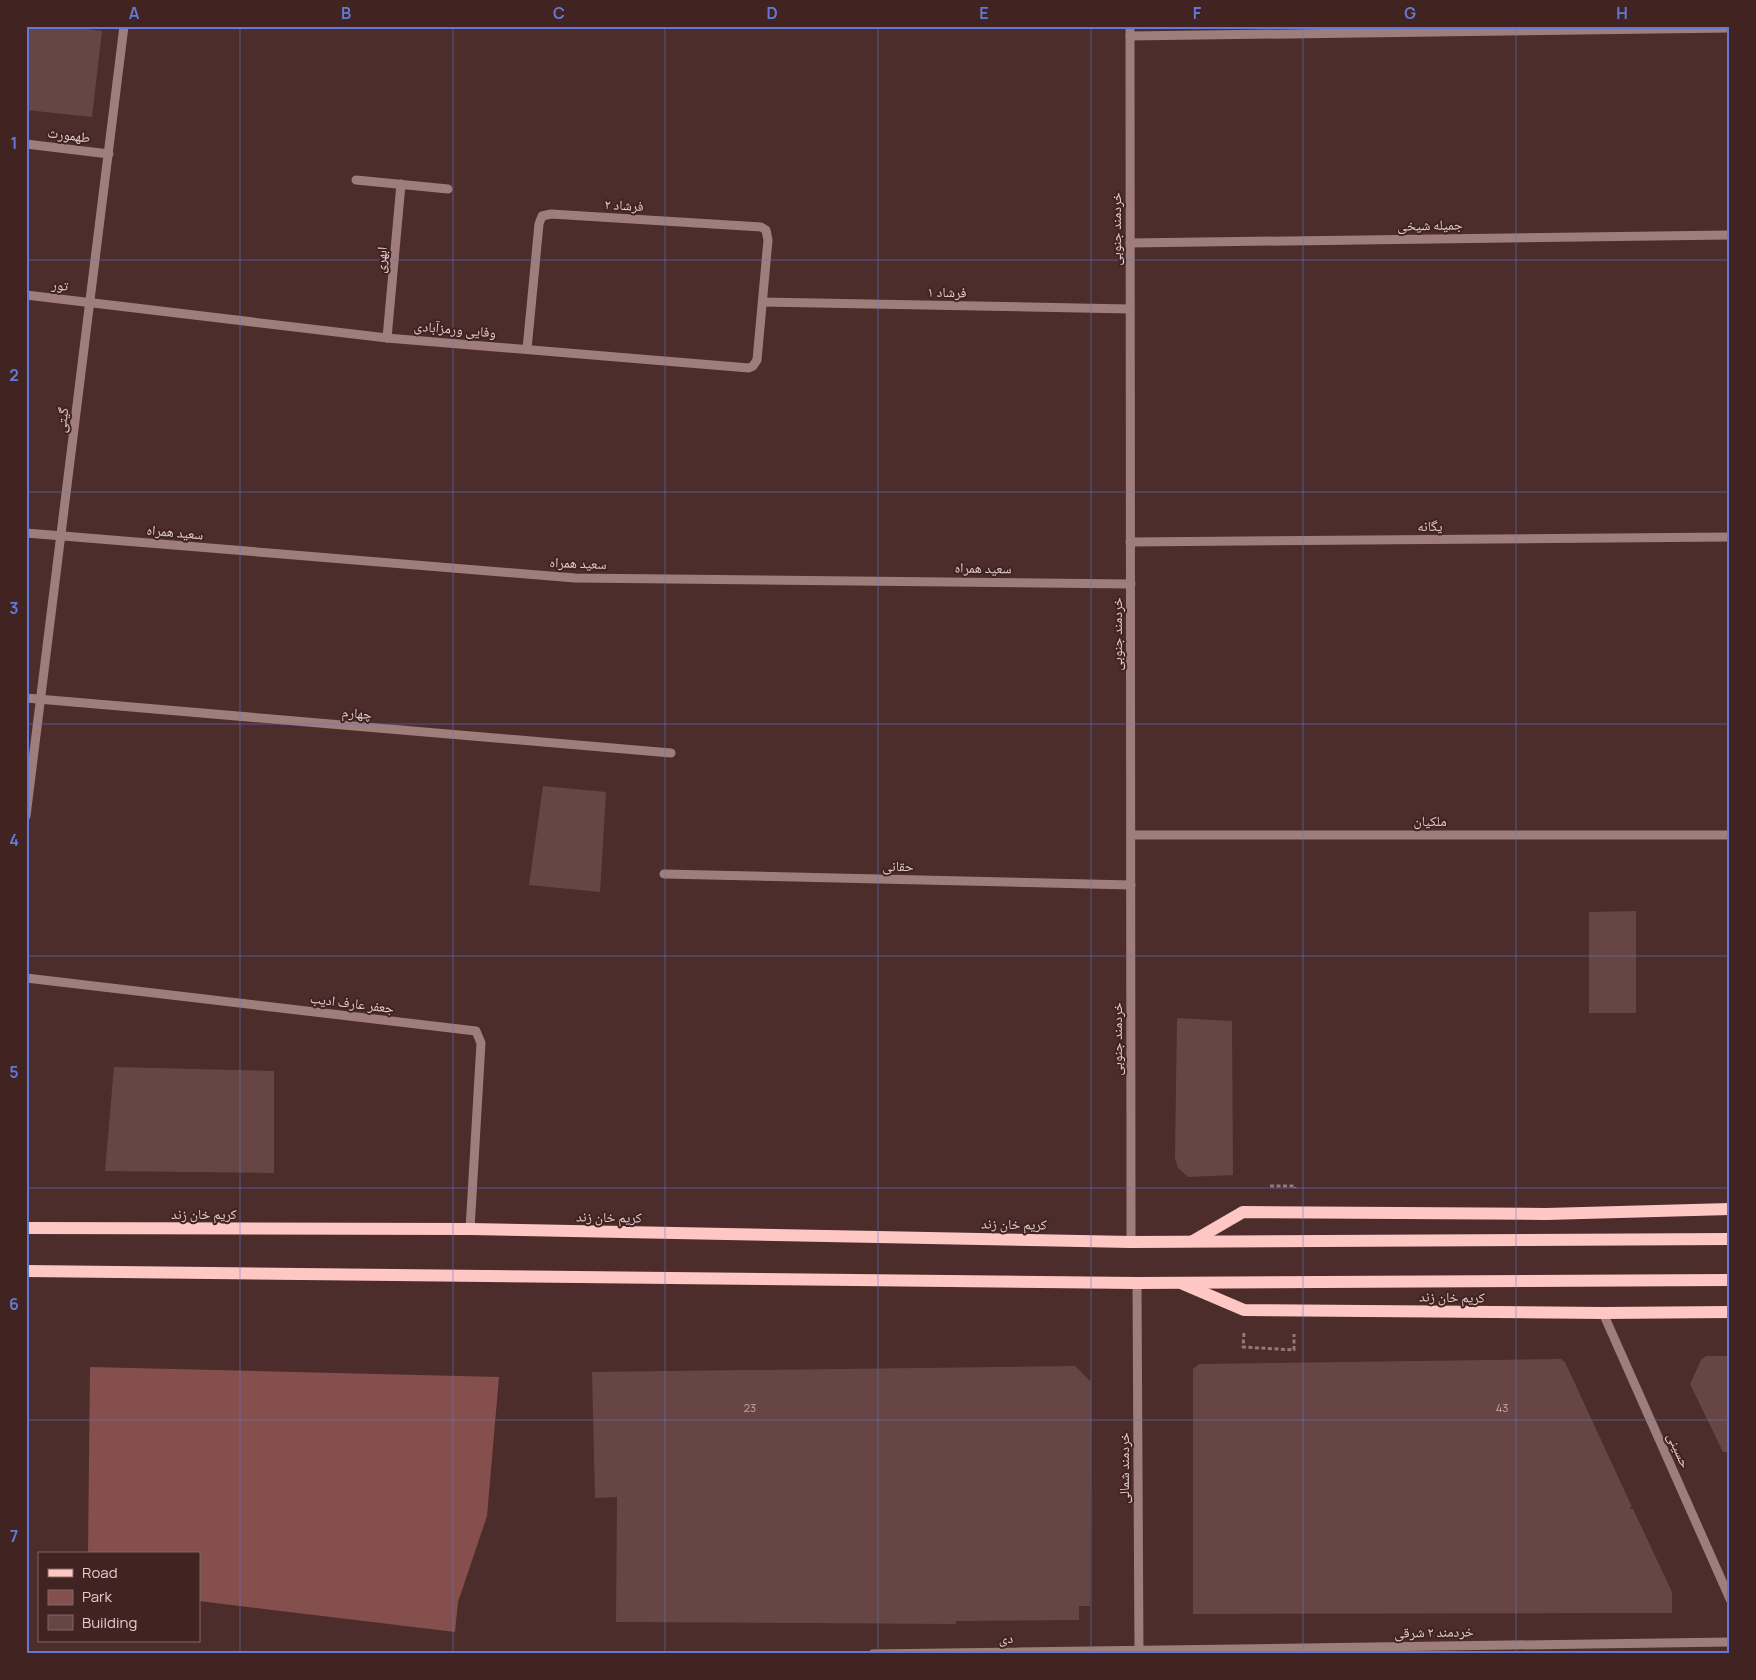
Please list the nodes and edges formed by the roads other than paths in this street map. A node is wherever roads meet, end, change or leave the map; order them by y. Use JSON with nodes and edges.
{"nodes":[{"id":1,"x":124,"y":26,"type":"edge"},
{"id":2,"x":1130,"y":26,"type":"edge"},
{"id":3,"x":1718,"y":27,"type":"edge"},
{"id":4,"x":1730,"y":28,"type":"edge"},
{"id":5,"x":1130,"y":36,"type":"junction"},
{"id":6,"x":26,"y":144,"type":"edge"},
{"id":7,"x":109,"y":154,"type":"junction"},
{"id":8,"x":356,"y":180,"type":"dead end"},
{"id":9,"x":401,"y":184,"type":"junction"},
{"id":10,"x":448,"y":189,"type":"dead end"},
{"id":11,"x":1730,"y":235,"type":"edge"},
{"id":12,"x":1130,"y":243,"type":"junction"},
{"id":13,"x":26,"y":295,"type":"edge"},
{"id":14,"x":90,"y":302,"type":"junction"},
{"id":15,"x":763,"y":302,"type":"junction"},
{"id":16,"x":1130,"y":309,"type":"junction"},
{"id":17,"x":387,"y":338,"type":"junction"},
{"id":18,"x":527,"y":349,"type":"junction"},
{"id":19,"x":26,"y":533,"type":"edge"},
{"id":20,"x":61,"y":536,"type":"junction"},
{"id":21,"x":1730,"y":537,"type":"edge"},
{"id":22,"x":1130,"y":542,"type":"junction"},
{"id":23,"x":1131,"y":584,"type":"junction"},
{"id":24,"x":26,"y":698,"type":"edge"},
{"id":25,"x":41,"y":700,"type":"junction"},
{"id":26,"x":671,"y":753,"type":"dead end"},
{"id":27,"x":26,"y":816,"type":"edge"},
{"id":28,"x":1730,"y":835,"type":"edge"},
{"id":29,"x":1131,"y":836,"type":"junction"},
{"id":30,"x":664,"y":874,"type":"dead end"},
{"id":31,"x":1131,"y":885,"type":"junction"},
{"id":32,"x":26,"y":978,"type":"edge"},
{"id":33,"x":1730,"y":1209,"type":"edge"},
{"id":34,"x":26,"y":1228,"type":"edge"},
{"id":35,"x":470,"y":1229,"type":"junction"},
{"id":36,"x":1730,"y":1239,"type":"edge"},
{"id":37,"x":1131,"y":1242,"type":"junction"},
{"id":38,"x":1192,"y":1242,"type":"junction"},
{"id":39,"x":26,"y":1270,"type":"edge"},
{"id":40,"x":1730,"y":1280,"type":"edge"},
{"id":41,"x":1137,"y":1283,"type":"junction"},
{"id":42,"x":1178,"y":1283,"type":"junction"},
{"id":43,"x":1730,"y":1312,"type":"edge"},
{"id":44,"x":1602,"y":1313,"type":"junction"},
{"id":45,"x":1730,"y":1599,"type":"edge"},
{"id":46,"x":1730,"y":1642,"type":"edge"},
{"id":47,"x":1139,"y":1652,"type":"edge"},
{"id":48,"x":873,"y":1654,"type":"edge"}],
"edges":[{"from":1,"to":7,"type":"street","name":"گیتی"},
{"from":2,"to":5,"type":"street","name":"خردمند جنوبی"},
{"from":3,"to":4,"type":"street"},
{"from":3,"to":5,"type":"street"},
{"from":5,"to":12,"type":"street","name":"خردمند جنوبی"},
{"from":6,"to":7,"type":"street","name":"طهمورث"},
{"from":7,"to":14,"type":"street","name":"گیتی"},
{"from":8,"to":9,"type":"street"},
{"from":9,"to":10,"type":"street"},
{"from":9,"to":17,"type":"street","name":"ابهری"},
{"from":11,"to":12,"type":"street","name":"جمیله شیخی"},
{"from":12,"to":16,"type":"street","name":"خردمند جنوبی"},
{"from":13,"to":14,"type":"street","name":"تور"},
{"from":14,"to":17,"type":"street","name":"وفایی ورمزآبادی"},
{"from":14,"to":20,"type":"street","name":"گیتی"},
{"from":15,"to":16,"type":"street","name":"فرشاد ۱"},
{"from":15,"to":18,"type":"street","name":"وفایی ورمزآبادی"},
{"from":15,"to":18,"type":"street","name":"فرشاد ۲"},
{"from":16,"to":22,"type":"street","name":"خردمند جنوبی"},
{"from":17,"to":18,"type":"street","name":"وفایی ورمزآبادی"},
{"from":19,"to":20,"type":"street","name":"سعید همراه"},
{"from":20,"to":23,"type":"street","name":"سعید همراه"},
{"from":20,"to":25,"type":"street","name":"گیتی"},
{"from":21,"to":22,"type":"street","name":"یگانه"},
{"from":22,"to":23,"type":"street","name":"خردمند جنوبی"},
{"from":23,"to":29,"type":"street","name":"خردمند جنوبی"},
{"from":24,"to":25,"type":"street","name":"چهارم"},
{"from":25,"to":26,"type":"street","name":"چهارم"},
{"from":25,"to":27,"type":"street","name":"گیتی"},
{"from":28,"to":29,"type":"street","name":"ملکیان"},
{"from":29,"to":31,"type":"street","name":"خردمند جنوبی"},
{"from":30,"to":31,"type":"street","name":"حقانی"},
{"from":31,"to":37,"type":"street","name":"خردمند جنوبی"},
{"from":32,"to":35,"type":"street","name":"جعفر عارف ادیب"},
{"from":33,"to":38,"type":"main road"},
{"from":34,"to":35,"type":"main road","name":"کریم خان زند"},
{"from":35,"to":37,"type":"main road","name":"کریم خان زند"},
{"from":36,"to":38,"type":"main road","name":"کریم خان زند"},
{"from":37,"to":38,"type":"main road","name":"کریم خان زند"},
{"from":39,"to":41,"type":"main road","name":"کریم خان زند"},
{"from":40,"to":42,"type":"main road","name":"کریم خان زند"},
{"from":41,"to":42,"type":"main road","name":"کریم خان زند"},
{"from":41,"to":47,"type":"street","name":"خردمند شمالی"},
{"from":42,"to":44,"type":"main road","name":"کریم خان زند"},
{"from":43,"to":44,"type":"main road","name":"کریم خان زند"},
{"from":44,"to":45,"type":"street","name":"حسینی"},
{"from":46,"to":47,"type":"street","name":"خردمند ۲ شرقی"},
{"from":47,"to":48,"type":"street","name":"دی"}]}
